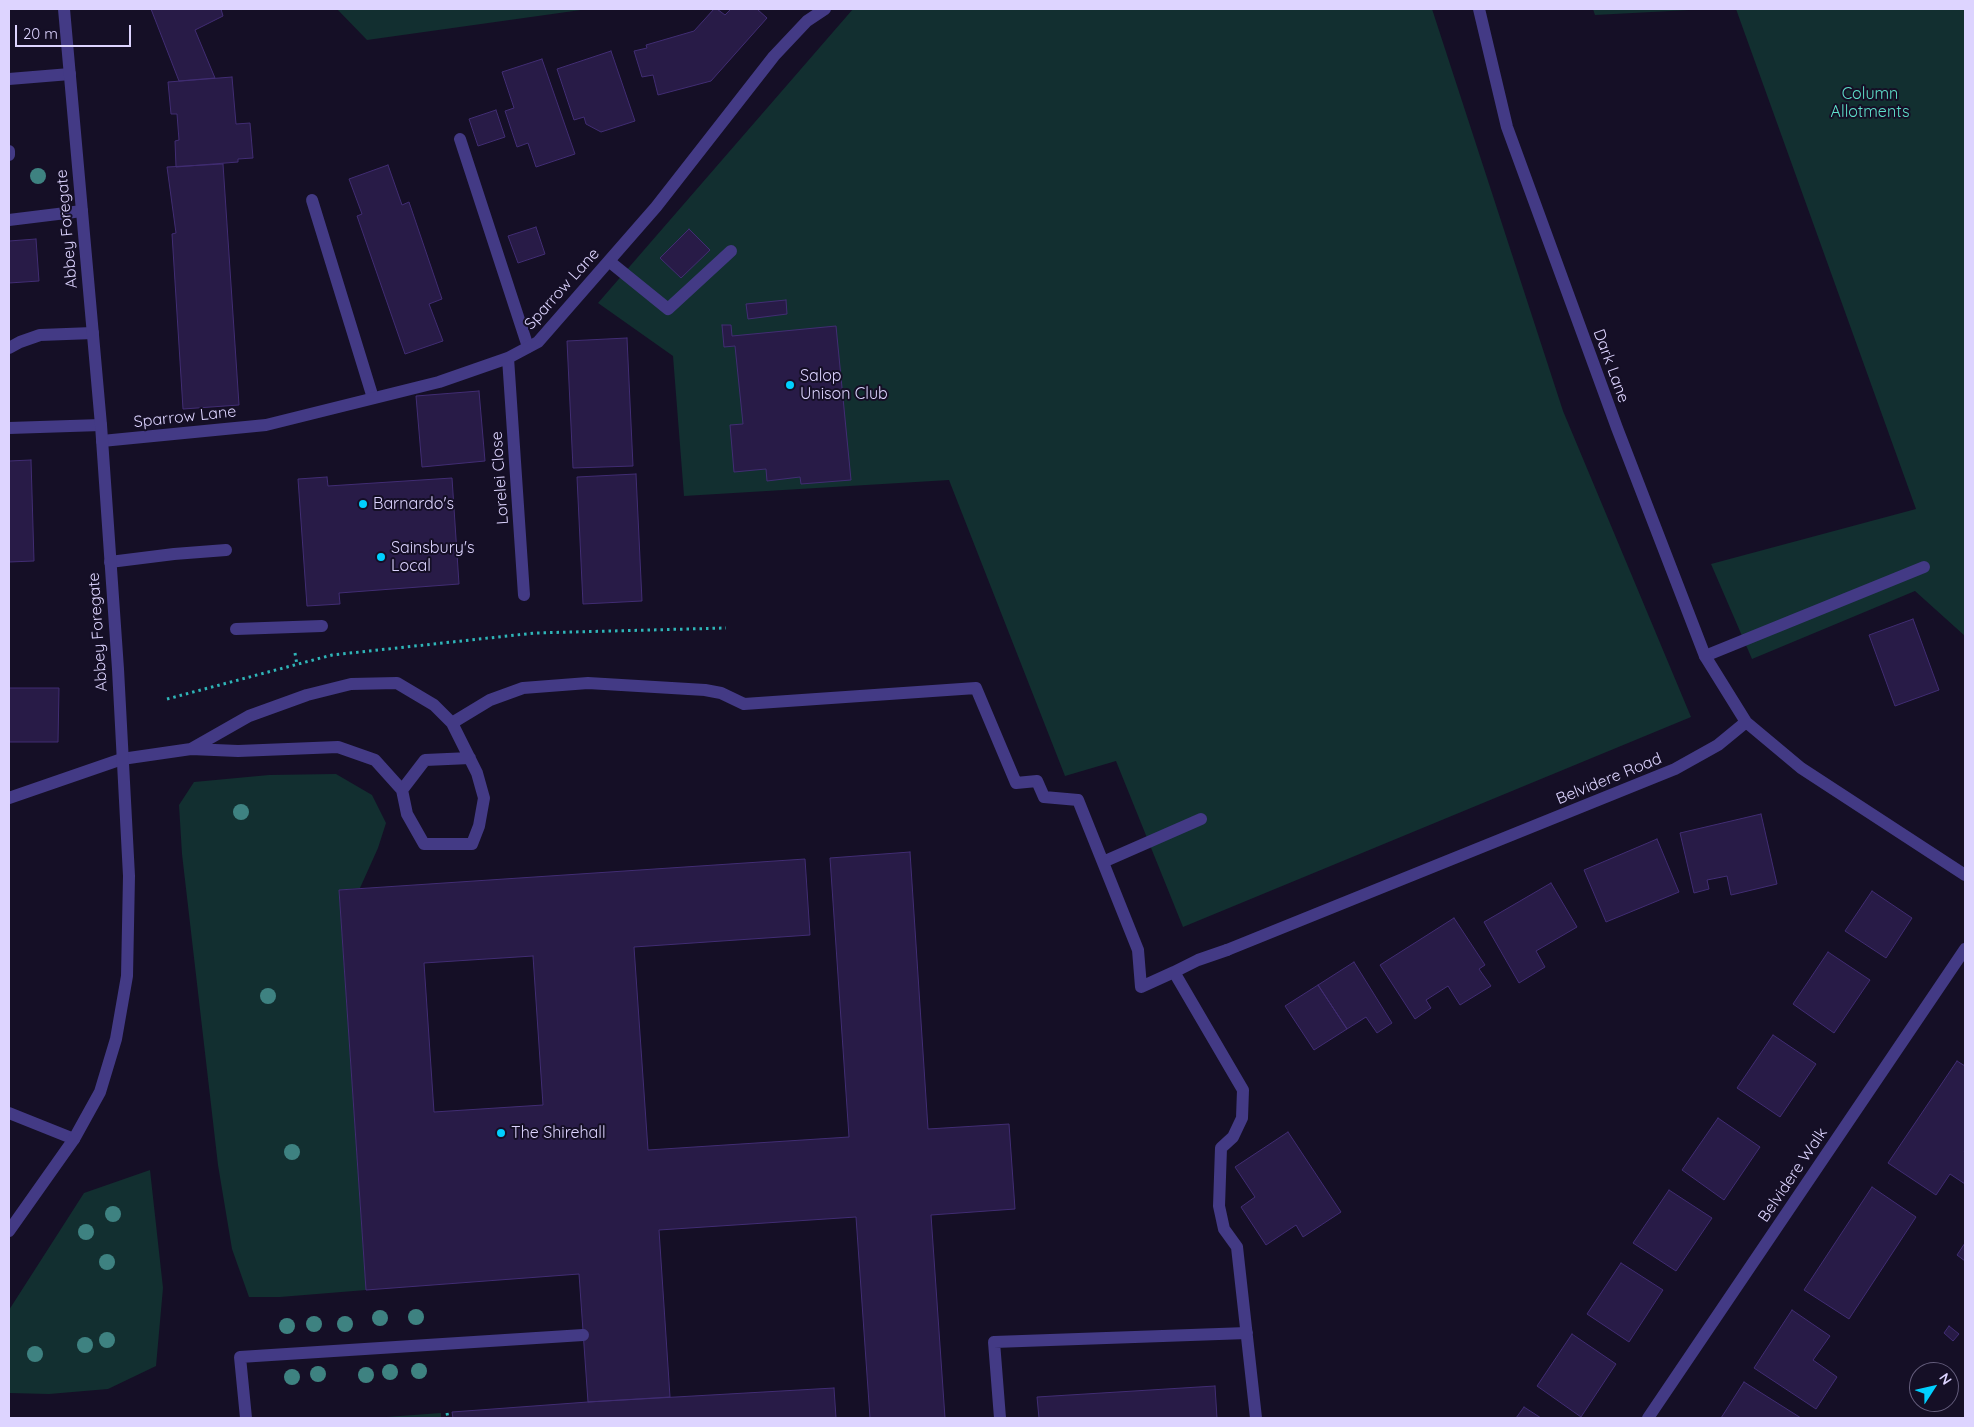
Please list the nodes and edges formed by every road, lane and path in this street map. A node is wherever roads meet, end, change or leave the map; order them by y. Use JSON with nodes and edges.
{"nodes":[{"id":1,"x":64,"y":9,"type":"edge"},
{"id":2,"x":825,"y":9,"type":"edge"},
{"id":3,"x":1479,"y":9,"type":"edge"},
{"id":4,"x":70,"y":74,"type":"junction"},
{"id":5,"x":9,"y":79,"type":"edge"},
{"id":6,"x":460,"y":139,"type":"dead end"},
{"id":7,"x":312,"y":200,"type":"dead end"},
{"id":8,"x":82,"y":212,"type":"junction"},
{"id":9,"x":9,"y":220,"type":"edge"},
{"id":10,"x":731,"y":251,"type":"dead end"},
{"id":11,"x":610,"y":262,"type":"junction"},
{"id":12,"x":93,"y":332,"type":"junction"},
{"id":13,"x":528,"y":347,"type":"junction"},
{"id":14,"x":9,"y":348,"type":"edge"},
{"id":15,"x":508,"y":358,"type":"junction"},
{"id":16,"x":373,"y":398,"type":"junction"},
{"id":17,"x":101,"y":425,"type":"junction"},
{"id":18,"x":9,"y":428,"type":"edge"},
{"id":19,"x":102,"y":441,"type":"junction"},
{"id":20,"x":226,"y":550,"type":"dead end"},
{"id":21,"x":110,"y":562,"type":"junction"},
{"id":22,"x":1924,"y":566,"type":"dead end"},
{"id":23,"x":524,"y":595,"type":"dead end"},
{"id":24,"x":322,"y":626,"type":"dead end"},
{"id":25,"x":726,"y":628,"type":"dead end"},
{"id":26,"x":236,"y":629,"type":"dead end"},
{"id":27,"x":1705,"y":656,"type":"junction"},
{"id":28,"x":167,"y":699,"type":"dead end"},
{"id":29,"x":1746,"y":722,"type":"junction"},
{"id":30,"x":452,"y":723,"type":"junction"},
{"id":31,"x":191,"y":748,"type":"junction"},
{"id":32,"x":470,"y":758,"type":"junction"},
{"id":33,"x":122,"y":759,"type":"junction"},
{"id":34,"x":402,"y":790,"type":"junction"},
{"id":35,"x":9,"y":798,"type":"edge"},
{"id":36,"x":1201,"y":819,"type":"dead end"},
{"id":37,"x":1103,"y":862,"type":"junction"},
{"id":38,"x":1965,"y":875,"type":"edge"},
{"id":39,"x":1965,"y":949,"type":"edge"},
{"id":40,"x":1174,"y":972,"type":"junction"},
{"id":41,"x":9,"y":1113,"type":"edge"},
{"id":42,"x":74,"y":1139,"type":"junction"},
{"id":43,"x":10,"y":1231,"type":"edge"},
{"id":44,"x":1246,"y":1333,"type":"junction"},
{"id":45,"x":583,"y":1334,"type":"dead end"},
{"id":46,"x":447,"y":1413,"type":"dead end"},
{"id":47,"x":246,"y":1418,"type":"edge"},
{"id":48,"x":448,"y":1418,"type":"edge"},
{"id":49,"x":1000,"y":1418,"type":"edge"},
{"id":50,"x":1256,"y":1418,"type":"edge"},
{"id":51,"x":1648,"y":1418,"type":"edge"}],
"edges":[{"from":1,"to":4,"type":"street","name":"Abbey Foregate"},
{"from":2,"to":11,"type":"street","name":"Sparrow Lane"},
{"from":3,"to":27,"type":"street","name":"Dark Lane"},
{"from":4,"to":5,"type":"street"},
{"from":4,"to":8,"type":"street","name":"Abbey Foregate"},
{"from":6,"to":13,"type":"street"},
{"from":7,"to":16,"type":"street"},
{"from":8,"to":9,"type":"street"},
{"from":8,"to":12,"type":"street","name":"Abbey Foregate"},
{"from":10,"to":11,"type":"street"},
{"from":11,"to":13,"type":"street","name":"Sparrow Lane"},
{"from":12,"to":14,"type":"street"},
{"from":12,"to":17,"type":"street","name":"Abbey Foregate"},
{"from":13,"to":15,"type":"street","name":"Sparrow Lane"},
{"from":15,"to":16,"type":"street","name":"Sparrow Lane"},
{"from":15,"to":23,"type":"street","name":"Lorelei Close"},
{"from":16,"to":19,"type":"street","name":"Sparrow Lane"},
{"from":17,"to":18,"type":"street"},
{"from":17,"to":19,"type":"street","name":"Abbey Foregate"},
{"from":19,"to":21,"type":"street","name":"Abbey Foregate"},
{"from":20,"to":21,"type":"street"},
{"from":21,"to":33,"type":"street","name":"Abbey Foregate"},
{"from":22,"to":27,"type":"street"},
{"from":24,"to":26,"type":"street"},
{"from":25,"to":28,"type":"path"},
{"from":27,"to":29,"type":"street","name":"Dark Lane"},
{"from":29,"to":38,"type":"street"},
{"from":29,"to":40,"type":"street","name":"Belvidere Road"},
{"from":30,"to":31,"type":"street"},
{"from":30,"to":32,"type":"street"},
{"from":30,"to":37,"type":"street"},
{"from":31,"to":33,"type":"street"},
{"from":31,"to":34,"type":"street"},
{"from":32,"to":34,"type":"street"},
{"from":32,"to":34,"type":"street"},
{"from":33,"to":35,"type":"street"},
{"from":33,"to":42,"type":"street","name":"Abbey Foregate"},
{"from":36,"to":37,"type":"street"},
{"from":37,"to":40,"type":"street","name":"Belvidere Road"},
{"from":39,"to":51,"type":"street","name":"Belvidere Walk"},
{"from":40,"to":44,"type":"street"},
{"from":41,"to":42,"type":"street"},
{"from":42,"to":43,"type":"street","name":"Abbey Foregate"},
{"from":44,"to":49,"type":"street"},
{"from":44,"to":50,"type":"street"},
{"from":45,"to":47,"type":"street"},
{"from":46,"to":48,"type":"path"}]}
